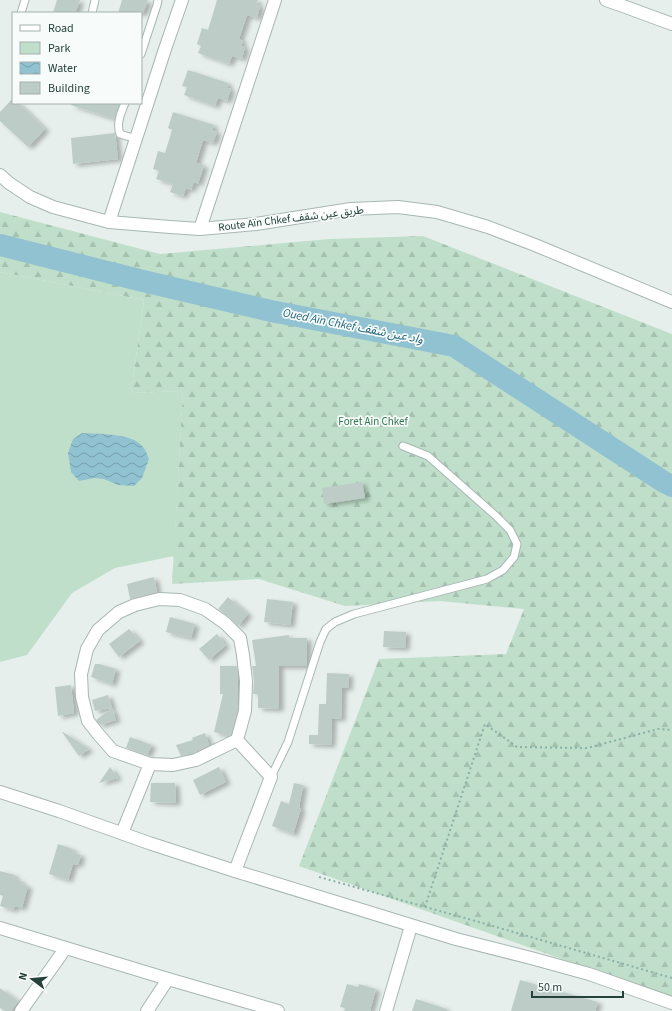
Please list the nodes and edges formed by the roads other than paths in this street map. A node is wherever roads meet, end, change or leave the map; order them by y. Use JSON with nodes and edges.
{"nodes":[{"id":1,"x":24,"y":0,"type":"edge"},
{"id":2,"x":95,"y":0,"type":"edge"},
{"id":3,"x":158,"y":0,"type":"edge"},
{"id":4,"x":182,"y":0,"type":"edge"},
{"id":5,"x":275,"y":0,"type":"edge"},
{"id":6,"x":606,"y":0,"type":"edge"},
{"id":7,"x":624,"y":3,"type":"edge"},
{"id":8,"x":21,"y":12,"type":"edge"},
{"id":9,"x":92,"y":12,"type":"edge"},
{"id":10,"x":672,"y":24,"type":"edge"},
{"id":11,"x":142,"y":51,"type":"edge"},
{"id":12,"x":125,"y":104,"type":"edge"},
{"id":13,"x":136,"y":139,"type":"junction"},
{"id":14,"x":0,"y":175,"type":"edge"},
{"id":15,"x":109,"y":222,"type":"junction"},
{"id":16,"x":200,"y":229,"type":"junction"},
{"id":17,"x":672,"y":302,"type":"edge"},
{"id":18,"x":403,"y":446,"type":"dead end"},
{"id":19,"x":237,"y":740,"type":"junction"},
{"id":20,"x":150,"y":764,"type":"junction"},
{"id":21,"x":271,"y":777,"type":"junction"},
{"id":22,"x":0,"y":792,"type":"edge"},
{"id":23,"x":122,"y":833,"type":"junction"},
{"id":24,"x":235,"y":872,"type":"junction"},
{"id":25,"x":411,"y":926,"type":"junction"},
{"id":26,"x":0,"y":928,"type":"edge"},
{"id":27,"x":65,"y":948,"type":"junction"},
{"id":28,"x":168,"y":979,"type":"junction"},
{"id":29,"x":672,"y":1003,"type":"edge"},
{"id":30,"x":273,"y":1010,"type":"edge"},
{"id":31,"x":21,"y":1011,"type":"edge"},
{"id":32,"x":147,"y":1011,"type":"edge"},
{"id":33,"x":386,"y":1011,"type":"edge"}],
"edges":[{"from":1,"to":8,"type":"lane"},
{"from":2,"to":9,"type":"lane"},
{"from":3,"to":11,"type":"lane"},
{"from":4,"to":13,"type":"street"},
{"from":5,"to":16,"type":"street"},
{"from":6,"to":7,"type":"street"},
{"from":7,"to":10,"type":"street"},
{"from":12,"to":13,"type":"lane"},
{"from":13,"to":15,"type":"street"},
{"from":14,"to":15,"type":"street","name":"Route Aïn Chkef طريق عين شقف"},
{"from":15,"to":16,"type":"street","name":"Route Aïn Chkef طريق عين شقف"},
{"from":16,"to":17,"type":"street","name":"Route Aïn Chkef طريق عين شقف"},
{"from":18,"to":21,"type":"lane"},
{"from":19,"to":20,"type":"street"},
{"from":19,"to":20,"type":"street"},
{"from":19,"to":21,"type":"street"},
{"from":20,"to":23,"type":"street"},
{"from":21,"to":24,"type":"street"},
{"from":22,"to":23,"type":"street"},
{"from":23,"to":24,"type":"street"},
{"from":24,"to":25,"type":"street"},
{"from":25,"to":29,"type":"street"},
{"from":25,"to":33,"type":"street"},
{"from":26,"to":27,"type":"street"},
{"from":27,"to":28,"type":"street"},
{"from":27,"to":31,"type":"street"},
{"from":28,"to":30,"type":"street"},
{"from":28,"to":32,"type":"street"}]}
